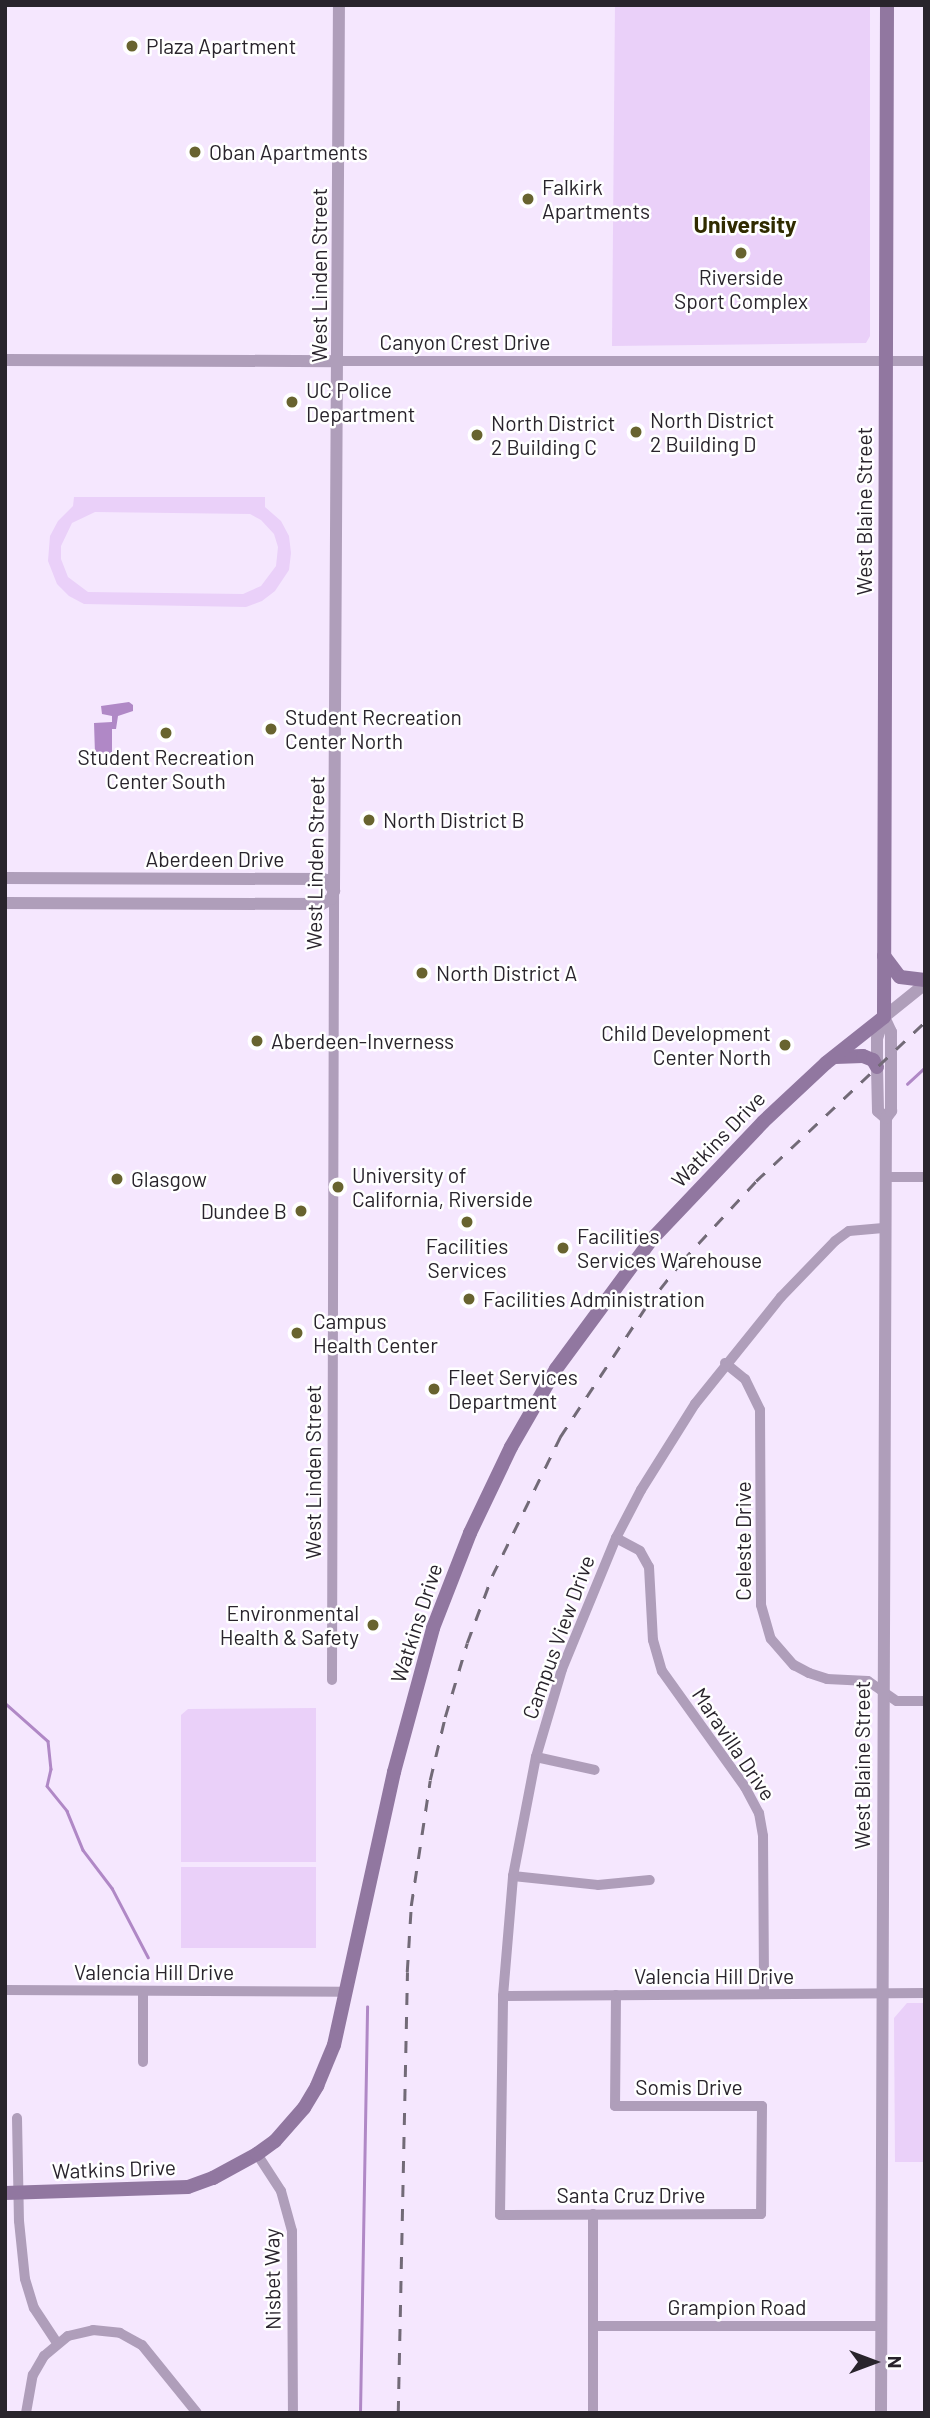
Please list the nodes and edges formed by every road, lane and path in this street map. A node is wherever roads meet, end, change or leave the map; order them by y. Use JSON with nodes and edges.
{"nodes":[{"id":1,"x":339,"y":5,"type":"edge"},
{"id":2,"x":887,"y":5,"type":"edge"},
{"id":3,"x":5,"y":360,"type":"edge"},
{"id":4,"x":338,"y":361,"type":"junction"},
{"id":5,"x":885,"y":361,"type":"junction"},
{"id":6,"x":925,"y":361,"type":"edge"},
{"id":7,"x":5,"y":878,"type":"edge"},
{"id":8,"x":334,"y":891,"type":"junction"},
{"id":9,"x":5,"y":903,"type":"edge"},
{"id":10,"x":884,"y":956,"type":"junction"},
{"id":11,"x":925,"y":982,"type":"edge"},
{"id":12,"x":884,"y":1017,"type":"junction"},
{"id":13,"x":834,"y":1057,"type":"junction"},
{"id":14,"x":877,"y":1067,"type":"junction"},
{"id":15,"x":886,"y":1118,"type":"junction"},
{"id":16,"x":887,"y":1177,"type":"junction"},
{"id":17,"x":925,"y":1177,"type":"edge"},
{"id":18,"x":886,"y":1228,"type":"junction"},
{"id":19,"x":725,"y":1363,"type":"junction"},
{"id":20,"x":616,"y":1538,"type":"junction"},
{"id":21,"x":332,"y":1680,"type":"dead end"},
{"id":22,"x":883,"y":1691,"type":"junction"},
{"id":23,"x":925,"y":1701,"type":"edge"},
{"id":24,"x":536,"y":1757,"type":"junction"},
{"id":25,"x":595,"y":1770,"type":"dead end"},
{"id":26,"x":513,"y":1876,"type":"junction"},
{"id":27,"x":650,"y":1880,"type":"dead end"},
{"id":28,"x":5,"y":1990,"type":"edge"},
{"id":29,"x":143,"y":1991,"type":"junction"},
{"id":30,"x":344,"y":1992,"type":"junction"},
{"id":31,"x":881,"y":1993,"type":"junction"},
{"id":32,"x":925,"y":1993,"type":"edge"},
{"id":33,"x":764,"y":1994,"type":"junction"},
{"id":34,"x":615,"y":1995,"type":"junction"},
{"id":35,"x":503,"y":1996,"type":"junction"},
{"id":36,"x":143,"y":2062,"type":"dead end"},
{"id":37,"x":17,"y":2118,"type":"dead end"},
{"id":38,"x":257,"y":2154,"type":"junction"},
{"id":39,"x":12,"y":2193,"type":"edge"},
{"id":40,"x":593,"y":2214,"type":"junction"},
{"id":41,"x":761,"y":2214,"type":"joint"},
{"id":42,"x":500,"y":2215,"type":"joint"},
{"id":43,"x":593,"y":2326,"type":"junction"},
{"id":44,"x":881,"y":2326,"type":"junction"},
{"id":45,"x":57,"y":2343,"type":"junction"},
{"id":46,"x":26,"y":2413,"type":"edge"},
{"id":47,"x":197,"y":2413,"type":"edge"},
{"id":48,"x":293,"y":2413,"type":"edge"},
{"id":49,"x":593,"y":2413,"type":"edge"},
{"id":50,"x":881,"y":2413,"type":"edge"}],
"edges":[{"from":1,"to":4,"type":"street","name":"West Linden Street"},
{"from":2,"to":5,"type":"main road","name":"West Blaine Street"},
{"from":3,"to":4,"type":"street","name":"Canyon Crest Drive"},
{"from":4,"to":5,"type":"street","name":"Canyon Crest Drive"},
{"from":4,"to":8,"type":"street","name":"West Linden Street"},
{"from":5,"to":6,"type":"street","name":"Canyon Crest Drive"},
{"from":5,"to":10,"type":"main road","name":"West Blaine Street"},
{"from":7,"to":8,"type":"street","name":"Aberdeen Drive"},
{"from":8,"to":9,"type":"street","name":"Aberdeen Drive"},
{"from":8,"to":21,"type":"street","name":"West Linden Street"},
{"from":10,"to":11,"type":"main road"},
{"from":10,"to":12,"type":"main road","name":"West Blaine Street"},
{"from":11,"to":12,"type":"street","name":"Watkins Drive"},
{"from":12,"to":13,"type":"main road","name":"Watkins Drive"},
{"from":12,"to":14,"type":"street","name":"West Blaine Street"},
{"from":12,"to":15,"type":"street","name":"West Blaine Street"},
{"from":13,"to":14,"type":"main road"},
{"from":13,"to":30,"type":"main road","name":"Watkins Drive"},
{"from":14,"to":15,"type":"street","name":"West Blaine Street"},
{"from":15,"to":16,"type":"street","name":"West Blaine Street"},
{"from":16,"to":17,"type":"street"},
{"from":16,"to":18,"type":"street","name":"West Blaine Street"},
{"from":18,"to":19,"type":"street","name":"Campus View Drive"},
{"from":18,"to":22,"type":"street","name":"West Blaine Street"},
{"from":19,"to":20,"type":"street","name":"Campus View Drive"},
{"from":19,"to":22,"type":"street","name":"Celeste Drive"},
{"from":20,"to":24,"type":"street","name":"Campus View Drive"},
{"from":20,"to":33,"type":"street","name":"Maravilla Drive"},
{"from":22,"to":23,"type":"street","name":"Celeste Drive"},
{"from":22,"to":31,"type":"street","name":"West Blaine Street"},
{"from":24,"to":25,"type":"street"},
{"from":24,"to":26,"type":"street","name":"Campus View Drive"},
{"from":26,"to":27,"type":"street"},
{"from":26,"to":35,"type":"street","name":"Campus View Drive"},
{"from":28,"to":29,"type":"street","name":"Valencia Hill Drive"},
{"from":29,"to":30,"type":"street","name":"Valencia Hill Drive"},
{"from":29,"to":36,"type":"street"},
{"from":30,"to":38,"type":"main road","name":"Watkins Drive"},
{"from":31,"to":32,"type":"street","name":"Valencia Hill Drive"},
{"from":31,"to":33,"type":"street","name":"Valencia Hill Drive"},
{"from":31,"to":44,"type":"street","name":"West Blaine Street"},
{"from":33,"to":34,"type":"street","name":"Valencia Hill Drive"},
{"from":34,"to":35,"type":"street","name":"Valencia Hill Drive"},
{"from":34,"to":41,"type":"street","name":"Somis Drive"},
{"from":35,"to":42,"type":"street","name":"Campus View Drive"},
{"from":37,"to":39,"type":"street"},
{"from":38,"to":39,"type":"main road","name":"Watkins Drive"},
{"from":38,"to":48,"type":"street","name":"Nisbet Way"},
{"from":39,"to":45,"type":"street"},
{"from":40,"to":41,"type":"street","name":"Santa Cruz Drive"},
{"from":40,"to":42,"type":"street","name":"Santa Cruz Drive"},
{"from":40,"to":43,"type":"street"},
{"from":43,"to":44,"type":"street","name":"Grampion Road"},
{"from":43,"to":49,"type":"street"},
{"from":44,"to":50,"type":"street","name":"West Blaine Street"},
{"from":45,"to":46,"type":"street"},
{"from":45,"to":47,"type":"street"}]}
